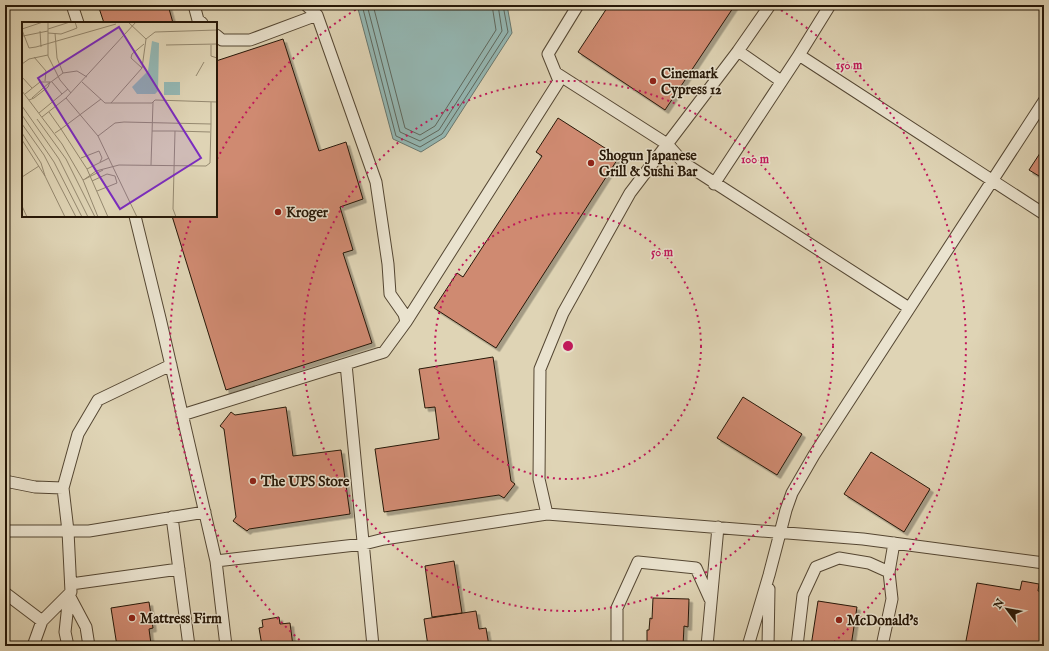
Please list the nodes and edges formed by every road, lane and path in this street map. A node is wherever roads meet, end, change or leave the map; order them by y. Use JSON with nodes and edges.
{"nodes":[{"id":1,"x":72,"y":5,"type":"edge"},
{"id":2,"x":194,"y":5,"type":"edge"},
{"id":3,"x":306,"y":5,"type":"edge"},
{"id":4,"x":578,"y":5,"type":"edge"},
{"id":5,"x":770,"y":5,"type":"edge"},
{"id":6,"x":830,"y":5,"type":"edge"},
{"id":7,"x":317,"y":15,"type":"junction"},
{"id":8,"x":78,"y":22,"type":"edge"},
{"id":9,"x":201,"y":22,"type":"edge"},
{"id":10,"x":217,"y":36,"type":"edge"},
{"id":11,"x":738,"y":51,"type":"junction"},
{"id":12,"x":799,"y":55,"type":"junction"},
{"id":13,"x":556,"y":73,"type":"junction"},
{"id":14,"x":781,"y":81,"type":"junction"},
{"id":15,"x":1044,"y":101,"type":"edge"},
{"id":16,"x":667,"y":144,"type":"junction"},
{"id":17,"x":993,"y":181,"type":"junction"},
{"id":18,"x":714,"y":184,"type":"junction"},
{"id":19,"x":1044,"y":214,"type":"edge"},
{"id":20,"x":135,"y":217,"type":"edge"},
{"id":21,"x":909,"y":308,"type":"junction"},
{"id":22,"x":406,"y":322,"type":"junction"},
{"id":23,"x":346,"y":364,"type":"junction"},
{"id":24,"x":171,"y":365,"type":"junction"},
{"id":25,"x":182,"y":415,"type":"junction"},
{"id":26,"x":5,"y":481,"type":"edge"},
{"id":27,"x":63,"y":488,"type":"junction"},
{"id":28,"x":205,"y":512,"type":"junction"},
{"id":29,"x":547,"y":514,"type":"junction"},
{"id":30,"x":172,"y":517,"type":"junction"},
{"id":31,"x":718,"y":528,"type":"junction"},
{"id":32,"x":5,"y":531,"type":"edge"},
{"id":33,"x":68,"y":531,"type":"junction"},
{"id":34,"x":781,"y":532,"type":"junction"},
{"id":35,"x":894,"y":543,"type":"junction"},
{"id":36,"x":364,"y":544,"type":"junction"},
{"id":37,"x":216,"y":561,"type":"junction"},
{"id":38,"x":1044,"y":563,"type":"edge"},
{"id":39,"x":179,"y":569,"type":"junction"},
{"id":40,"x":889,"y":572,"type":"junction"},
{"id":41,"x":770,"y":575,"type":"junction"},
{"id":42,"x":70,"y":590,"type":"junction"},
{"id":43,"x":5,"y":593,"type":"edge"},
{"id":44,"x":710,"y":599,"type":"junction"},
{"id":45,"x":42,"y":621,"type":"junction"},
{"id":46,"x":33,"y":646,"type":"edge"},
{"id":47,"x":68,"y":646,"type":"edge"},
{"id":48,"x":89,"y":646,"type":"edge"},
{"id":49,"x":189,"y":646,"type":"edge"},
{"id":50,"x":226,"y":646,"type":"edge"},
{"id":51,"x":373,"y":646,"type":"edge"},
{"id":52,"x":617,"y":646,"type":"edge"},
{"id":53,"x":707,"y":646,"type":"edge"},
{"id":54,"x":748,"y":646,"type":"edge"},
{"id":55,"x":768,"y":646,"type":"edge"},
{"id":56,"x":797,"y":646,"type":"edge"},
{"id":57,"x":882,"y":646,"type":"edge"}],
"edges":[{"from":1,"to":8,"type":"lane"},
{"from":2,"to":9,"type":"lane"},
{"from":3,"to":7,"type":"lane"},
{"from":4,"to":13,"type":"lane"},
{"from":5,"to":11,"type":"lane"},
{"from":6,"to":12,"type":"lane"},
{"from":7,"to":10,"type":"lane"},
{"from":7,"to":22,"type":"lane"},
{"from":11,"to":14,"type":"lane"},
{"from":11,"to":16,"type":"lane"},
{"from":12,"to":14,"type":"lane"},
{"from":12,"to":17,"type":"lane"},
{"from":13,"to":16,"type":"lane"},
{"from":13,"to":22,"type":"lane"},
{"from":14,"to":18,"type":"lane"},
{"from":15,"to":17,"type":"lane"},
{"from":16,"to":18,"type":"lane"},
{"from":16,"to":29,"type":"lane"},
{"from":17,"to":19,"type":"lane"},
{"from":17,"to":21,"type":"lane"},
{"from":18,"to":21,"type":"lane"},
{"from":20,"to":24,"type":"lane"},
{"from":21,"to":34,"type":"lane"},
{"from":22,"to":23,"type":"lane"},
{"from":23,"to":25,"type":"lane"},
{"from":23,"to":36,"type":"lane"},
{"from":24,"to":25,"type":"lane"},
{"from":24,"to":27,"type":"lane"},
{"from":25,"to":28,"type":"lane"},
{"from":26,"to":27,"type":"lane"},
{"from":27,"to":33,"type":"lane"},
{"from":28,"to":30,"type":"lane"},
{"from":28,"to":37,"type":"lane"},
{"from":29,"to":31,"type":"lane"},
{"from":29,"to":36,"type":"lane"},
{"from":30,"to":33,"type":"lane"},
{"from":30,"to":39,"type":"lane"},
{"from":31,"to":34,"type":"lane"},
{"from":31,"to":44,"type":"lane"},
{"from":32,"to":33,"type":"lane"},
{"from":33,"to":42,"type":"lane"},
{"from":34,"to":35,"type":"lane"},
{"from":34,"to":41,"type":"lane"},
{"from":35,"to":38,"type":"lane"},
{"from":35,"to":40,"type":"lane"},
{"from":36,"to":37,"type":"lane"},
{"from":36,"to":51,"type":"lane"},
{"from":37,"to":50,"type":"lane"},
{"from":39,"to":42,"type":"lane"},
{"from":39,"to":49,"type":"lane"},
{"from":40,"to":56,"type":"lane"},
{"from":40,"to":57,"type":"lane"},
{"from":41,"to":54,"type":"lane"},
{"from":41,"to":55,"type":"lane"},
{"from":42,"to":45,"type":"lane"},
{"from":42,"to":47,"type":"lane"},
{"from":42,"to":48,"type":"lane"},
{"from":43,"to":45,"type":"lane"},
{"from":44,"to":52,"type":"lane"},
{"from":44,"to":53,"type":"lane"},
{"from":45,"to":46,"type":"lane"}]}
